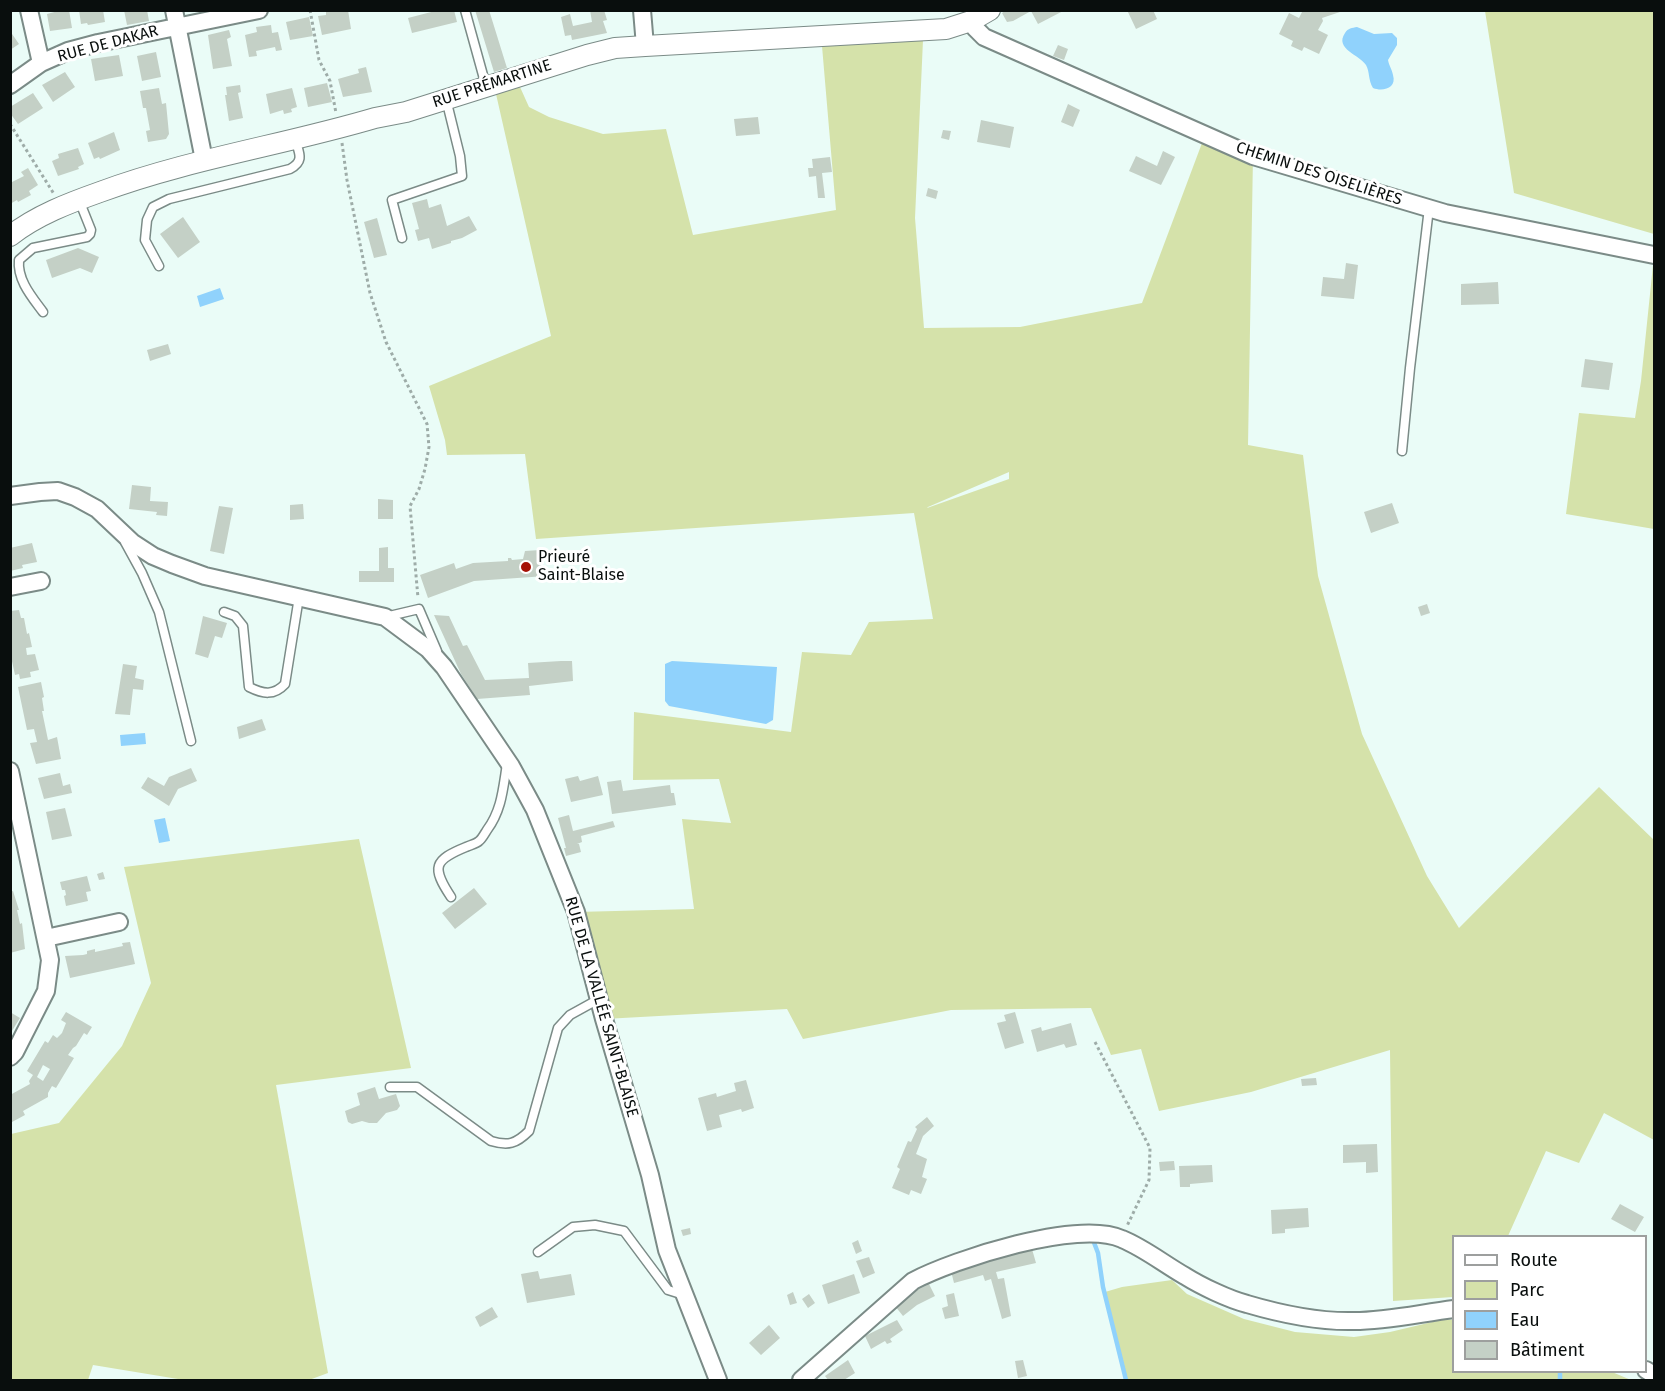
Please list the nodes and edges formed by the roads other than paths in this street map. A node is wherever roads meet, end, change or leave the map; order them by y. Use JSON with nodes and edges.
{"nodes":[{"id":1,"x":29,"y":10,"type":"edge"},
{"id":2,"x":259,"y":10,"type":"edge"},
{"id":3,"x":465,"y":10,"type":"edge"},
{"id":4,"x":642,"y":10,"type":"edge"},
{"id":5,"x":990,"y":10,"type":"edge"},
{"id":6,"x":176,"y":18,"type":"edge"},
{"id":7,"x":971,"y":21,"type":"junction"},
{"id":8,"x":645,"y":46,"type":"junction"},
{"id":9,"x":41,"y":63,"type":"junction"},
{"id":10,"x":10,"y":85,"type":"edge"},
{"id":11,"x":486,"y":86,"type":"junction"},
{"id":12,"x":446,"y":99,"type":"junction"},
{"id":13,"x":294,"y":139,"type":"junction"},
{"id":14,"x":204,"y":160,"type":"junction"},
{"id":15,"x":70,"y":203,"type":"junction"},
{"id":16,"x":1429,"y":208,"type":"junction"},
{"id":17,"x":10,"y":236,"type":"edge"},
{"id":18,"x":402,"y":238,"type":"dead end"},
{"id":19,"x":1654,"y":255,"type":"edge"},
{"id":20,"x":159,"y":266,"type":"dead end"},
{"id":21,"x":43,"y":312,"type":"dead end"},
{"id":22,"x":1402,"y":451,"type":"dead end"},
{"id":23,"x":10,"y":496,"type":"edge"},
{"id":24,"x":118,"y":528,"type":"junction"},
{"id":25,"x":41,"y":580,"type":"dead end"},
{"id":26,"x":10,"y":587,"type":"edge"},
{"id":27,"x":299,"y":596,"type":"junction"},
{"id":28,"x":224,"y":612,"type":"dead end"},
{"id":29,"x":385,"y":617,"type":"junction"},
{"id":30,"x":444,"y":667,"type":"junction"},
{"id":31,"x":191,"y":741,"type":"dead end"},
{"id":32,"x":507,"y":760,"type":"junction"},
{"id":33,"x":10,"y":771,"type":"edge"},
{"id":34,"x":14,"y":807,"type":"edge"},
{"id":35,"x":451,"y":897,"type":"dead end"},
{"id":36,"x":118,"y":922,"type":"dead end"},
{"id":37,"x":45,"y":938,"type":"junction"},
{"id":38,"x":599,"y":999,"type":"junction"},
{"id":39,"x":10,"y":1057,"type":"edge"},
{"id":40,"x":390,"y":1087,"type":"dead end"},
{"id":41,"x":538,"y":1252,"type":"dead end"},
{"id":42,"x":684,"y":1295,"type":"junction"},
{"id":43,"x":1452,"y":1309,"type":"edge"},
{"id":44,"x":718,"y":1380,"type":"edge"},
{"id":45,"x":801,"y":1380,"type":"edge"}],
"edges":[{"from":1,"to":9,"type":"street"},
{"from":2,"to":6,"type":"street","name":"RUE DE DAKAR"},
{"from":3,"to":11,"type":"lane"},
{"from":4,"to":8,"type":"street"},
{"from":5,"to":7,"type":"street","name":"RUE PRÉMARTINE"},
{"from":6,"to":9,"type":"street","name":"RUE DE DAKAR"},
{"from":6,"to":14,"type":"street"},
{"from":7,"to":8,"type":"street","name":"RUE PRÉMARTINE"},
{"from":7,"to":16,"type":"street","name":"CHEMIN DES OISELIÈRES"},
{"from":8,"to":11,"type":"street","name":"RUE PRÉMARTINE"},
{"from":9,"to":10,"type":"street","name":"RUE DE DAKAR"},
{"from":11,"to":12,"type":"street","name":"RUE PRÉMARTINE"},
{"from":12,"to":13,"type":"street","name":"RUE PRÉMARTINE"},
{"from":12,"to":18,"type":"lane"},
{"from":13,"to":14,"type":"street","name":"RUE PRÉMARTINE"},
{"from":13,"to":20,"type":"lane"},
{"from":14,"to":15,"type":"street","name":"RUE PRÉMARTINE"},
{"from":15,"to":17,"type":"street","name":"RUE PRÉMARTINE"},
{"from":15,"to":21,"type":"lane"},
{"from":16,"to":19,"type":"street","name":"CHEMIN DES OISELIÈRES"},
{"from":16,"to":22,"type":"lane"},
{"from":23,"to":24,"type":"street","name":"RUE DE LA VALLÉE SAINT-BLAISE"},
{"from":24,"to":27,"type":"street","name":"RUE DE LA VALLÉE SAINT-BLAISE"},
{"from":24,"to":31,"type":"lane"},
{"from":25,"to":26,"type":"street"},
{"from":27,"to":28,"type":"lane"},
{"from":27,"to":29,"type":"street","name":"RUE DE LA VALLÉE SAINT-BLAISE"},
{"from":29,"to":30,"type":"street","name":"RUE DE LA VALLÉE SAINT-BLAISE"},
{"from":29,"to":30,"type":"lane"},
{"from":30,"to":32,"type":"street","name":"RUE DE LA VALLÉE SAINT-BLAISE"},
{"from":32,"to":35,"type":"lane"},
{"from":32,"to":38,"type":"street","name":"RUE DE LA VALLÉE SAINT-BLAISE"},
{"from":33,"to":34,"type":"street"},
{"from":34,"to":37,"type":"street"},
{"from":36,"to":37,"type":"street"},
{"from":37,"to":39,"type":"street"},
{"from":38,"to":40,"type":"lane"},
{"from":38,"to":42,"type":"street","name":"RUE DE LA VALLÉE SAINT-BLAISE"},
{"from":41,"to":42,"type":"lane"},
{"from":42,"to":44,"type":"street","name":"RUE DE LA VALLÉE SAINT-BLAISE"},
{"from":43,"to":45,"type":"street"}]}
